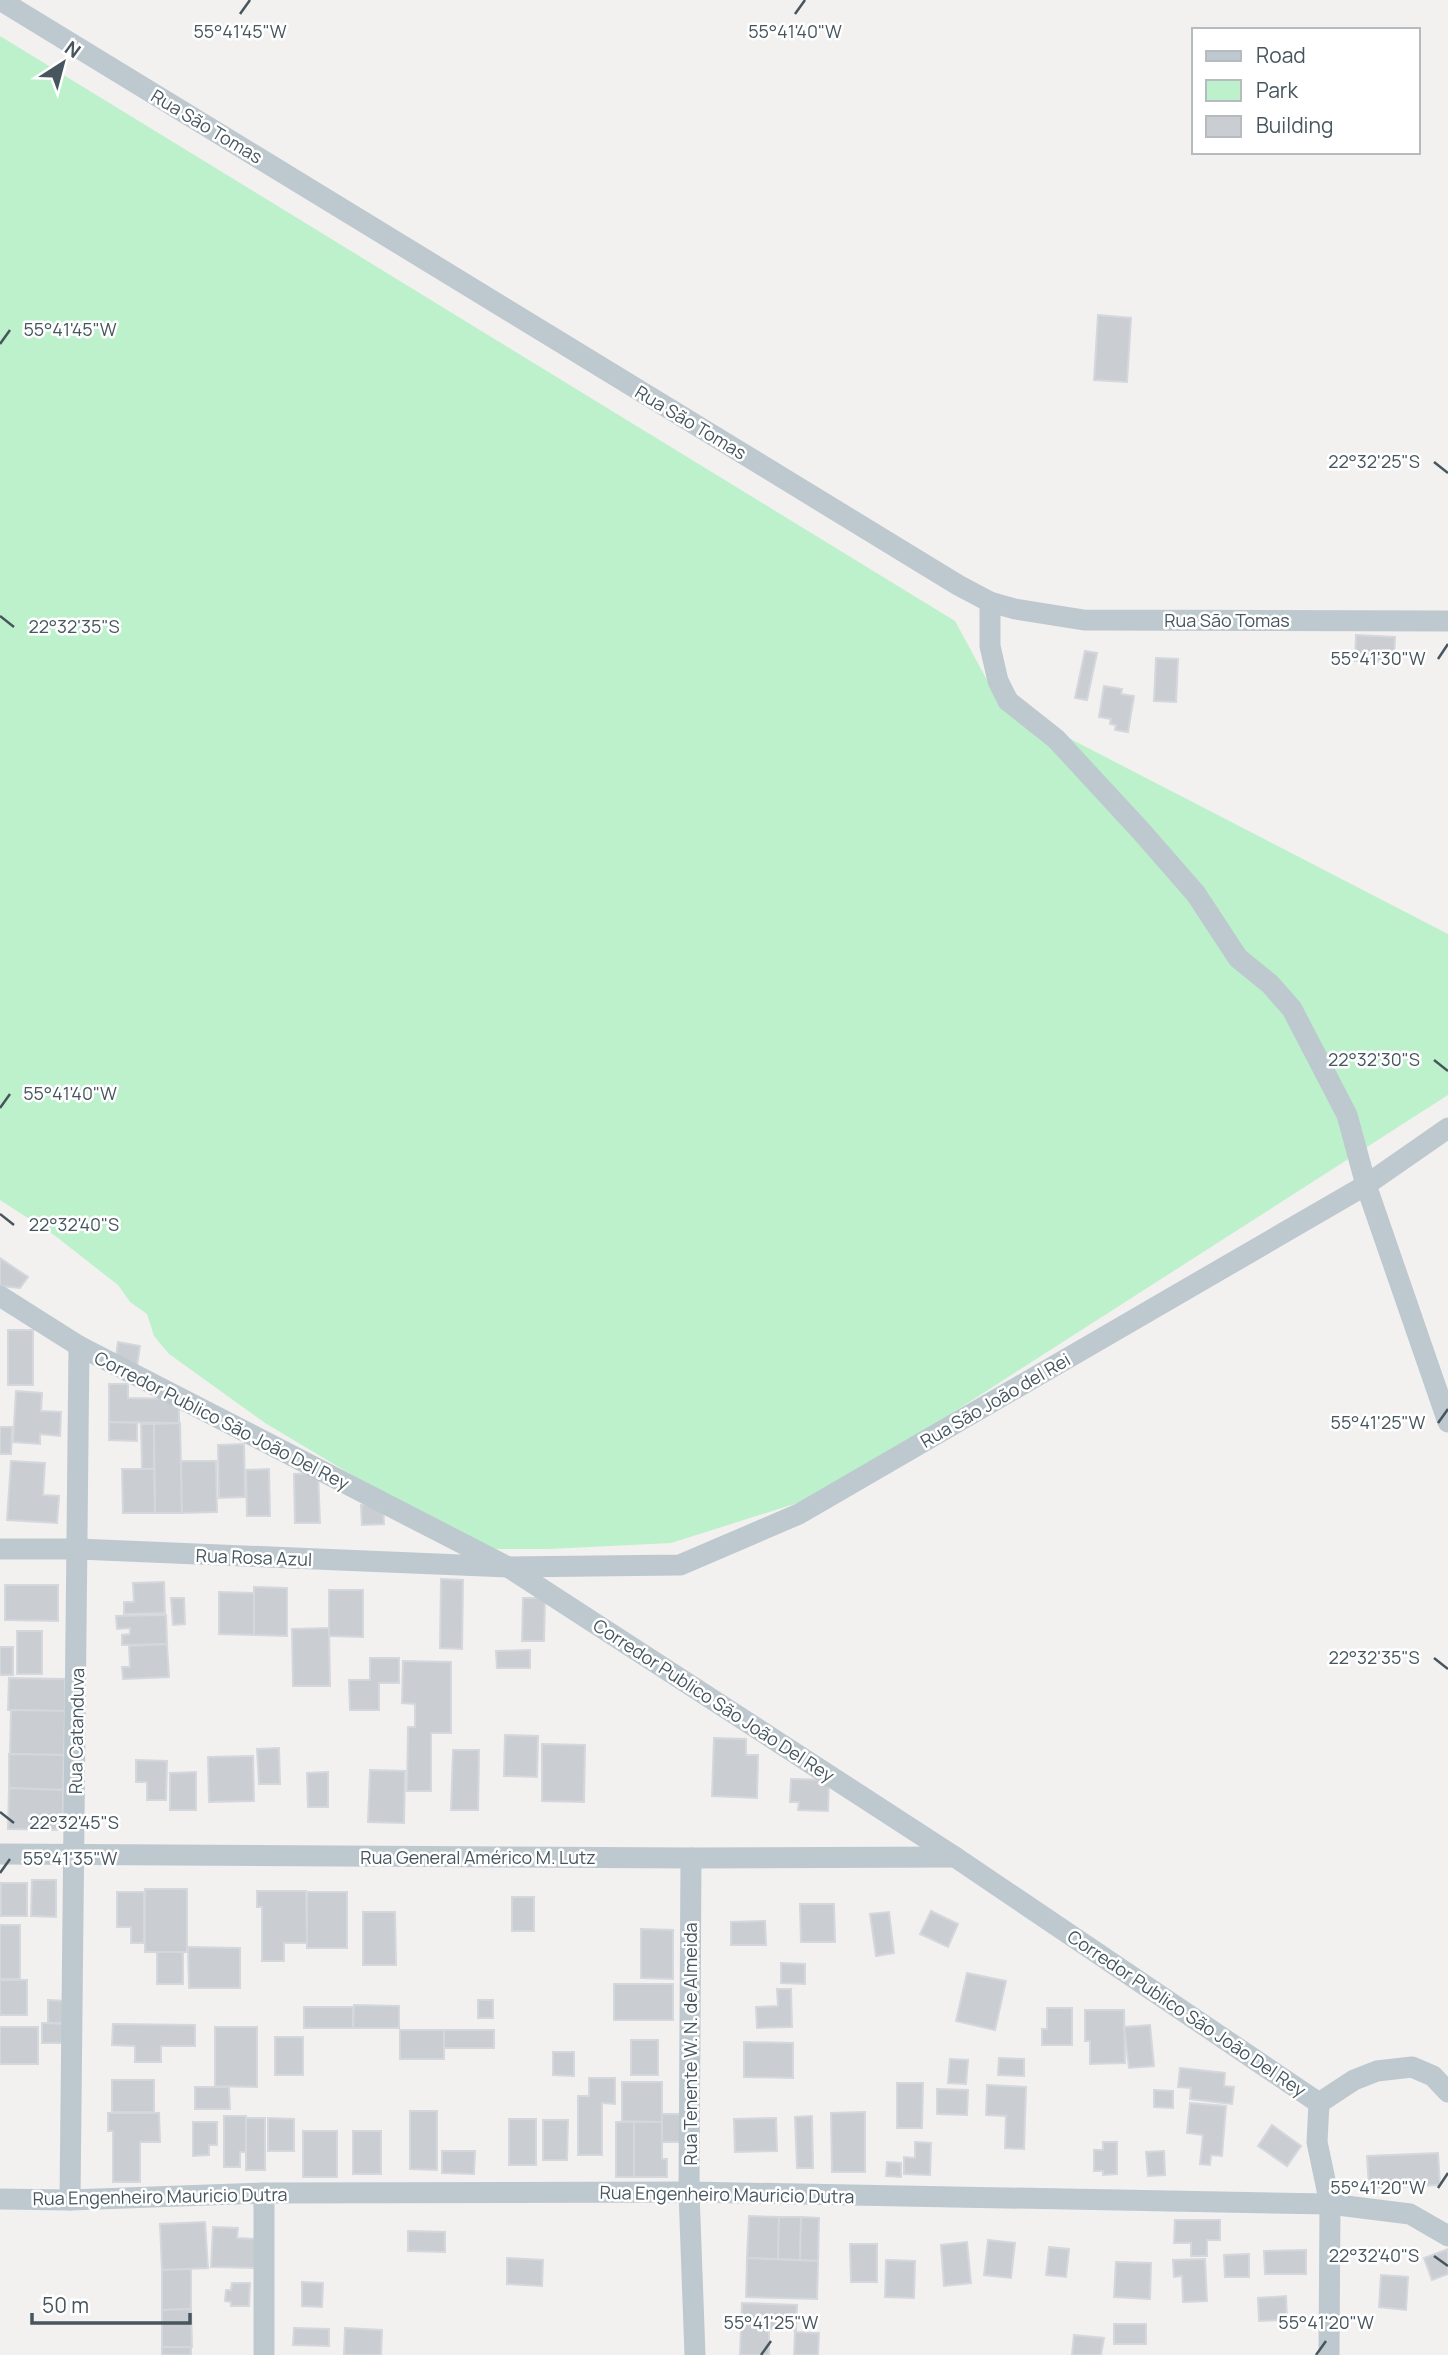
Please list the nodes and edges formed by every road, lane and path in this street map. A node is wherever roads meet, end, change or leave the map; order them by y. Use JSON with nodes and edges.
{"nodes":[{"id":1,"x":0,"y":0,"type":"edge"},
{"id":2,"x":990,"y":602,"type":"junction"},
{"id":3,"x":1448,"y":621,"type":"edge"},
{"id":4,"x":1448,"y":1128,"type":"edge"},
{"id":5,"x":1366,"y":1185,"type":"junction"},
{"id":6,"x":0,"y":1296,"type":"edge"},
{"id":7,"x":79,"y":1346,"type":"junction"},
{"id":8,"x":1448,"y":1422,"type":"edge"},
{"id":9,"x":0,"y":1549,"type":"edge"},
{"id":10,"x":78,"y":1549,"type":"junction"},
{"id":11,"x":508,"y":1567,"type":"junction"},
{"id":12,"x":0,"y":1854,"type":"edge"},
{"id":13,"x":75,"y":1855,"type":"junction"},
{"id":14,"x":955,"y":1857,"type":"junction"},
{"id":15,"x":691,"y":1858,"type":"junction"},
{"id":16,"x":1448,"y":2092,"type":"edge"},
{"id":17,"x":1320,"y":2103,"type":"junction"},
{"id":18,"x":689,"y":2192,"type":"junction"},
{"id":19,"x":264,"y":2193,"type":"junction"},
{"id":20,"x":0,"y":2199,"type":"edge"},
{"id":21,"x":70,"y":2200,"type":"junction"},
{"id":22,"x":1330,"y":2204,"type":"junction"},
{"id":23,"x":1448,"y":2236,"type":"edge"},
{"id":24,"x":264,"y":2355,"type":"edge"},
{"id":25,"x":695,"y":2355,"type":"edge"},
{"id":26,"x":1329,"y":2355,"type":"edge"}],
"edges":[{"from":1,"to":2,"type":"street","name":"Rua São Tomas"},
{"from":2,"to":3,"type":"street","name":"Rua São Tomas"},
{"from":2,"to":5,"type":"street"},
{"from":4,"to":5,"type":"street","name":"Rua São João del Rei"},
{"from":5,"to":8,"type":"street"},
{"from":5,"to":11,"type":"street","name":"Rua São João del Rei"},
{"from":6,"to":7,"type":"street","name":"Corredor Publico São João Del Rey"},
{"from":7,"to":10,"type":"street","name":"Rua Catanduva"},
{"from":7,"to":11,"type":"street","name":"Corredor Publico São João Del Rey"},
{"from":9,"to":10,"type":"street","name":"Rua Rosa Azul"},
{"from":10,"to":11,"type":"street","name":"Rua Rosa Azul"},
{"from":10,"to":13,"type":"street","name":"Rua Catanduva"},
{"from":11,"to":14,"type":"street","name":"Corredor Publico São João Del Rey"},
{"from":12,"to":13,"type":"street","name":"Rua General Américo M. Lutz"},
{"from":13,"to":15,"type":"street","name":"Rua General Américo M. Lutz"},
{"from":13,"to":21,"type":"street","name":"Rua Catanduva"},
{"from":14,"to":15,"type":"street","name":"Rua General Américo M. Lutz"},
{"from":14,"to":17,"type":"street","name":"Corredor Publico São João Del Rey"},
{"from":15,"to":18,"type":"street","name":"Rua Tenente W. N. de Almeida"},
{"from":16,"to":17,"type":"street"},
{"from":17,"to":22,"type":"street"},
{"from":18,"to":19,"type":"street","name":"Rua Engenheiro Mauricio Dutra"},
{"from":18,"to":22,"type":"street","name":"Rua Engenheiro Mauricio Dutra"},
{"from":18,"to":25,"type":"street","name":"Rua Tenente W. N. de Almeida"},
{"from":19,"to":21,"type":"street","name":"Rua Engenheiro Mauricio Dutra"},
{"from":19,"to":24,"type":"street"},
{"from":20,"to":21,"type":"street","name":"Rua Engenheiro Mauricio Dutra"},
{"from":22,"to":23,"type":"street","name":"Rua Engenheiro Mauricio Dutra"},
{"from":22,"to":26,"type":"street"}]}
